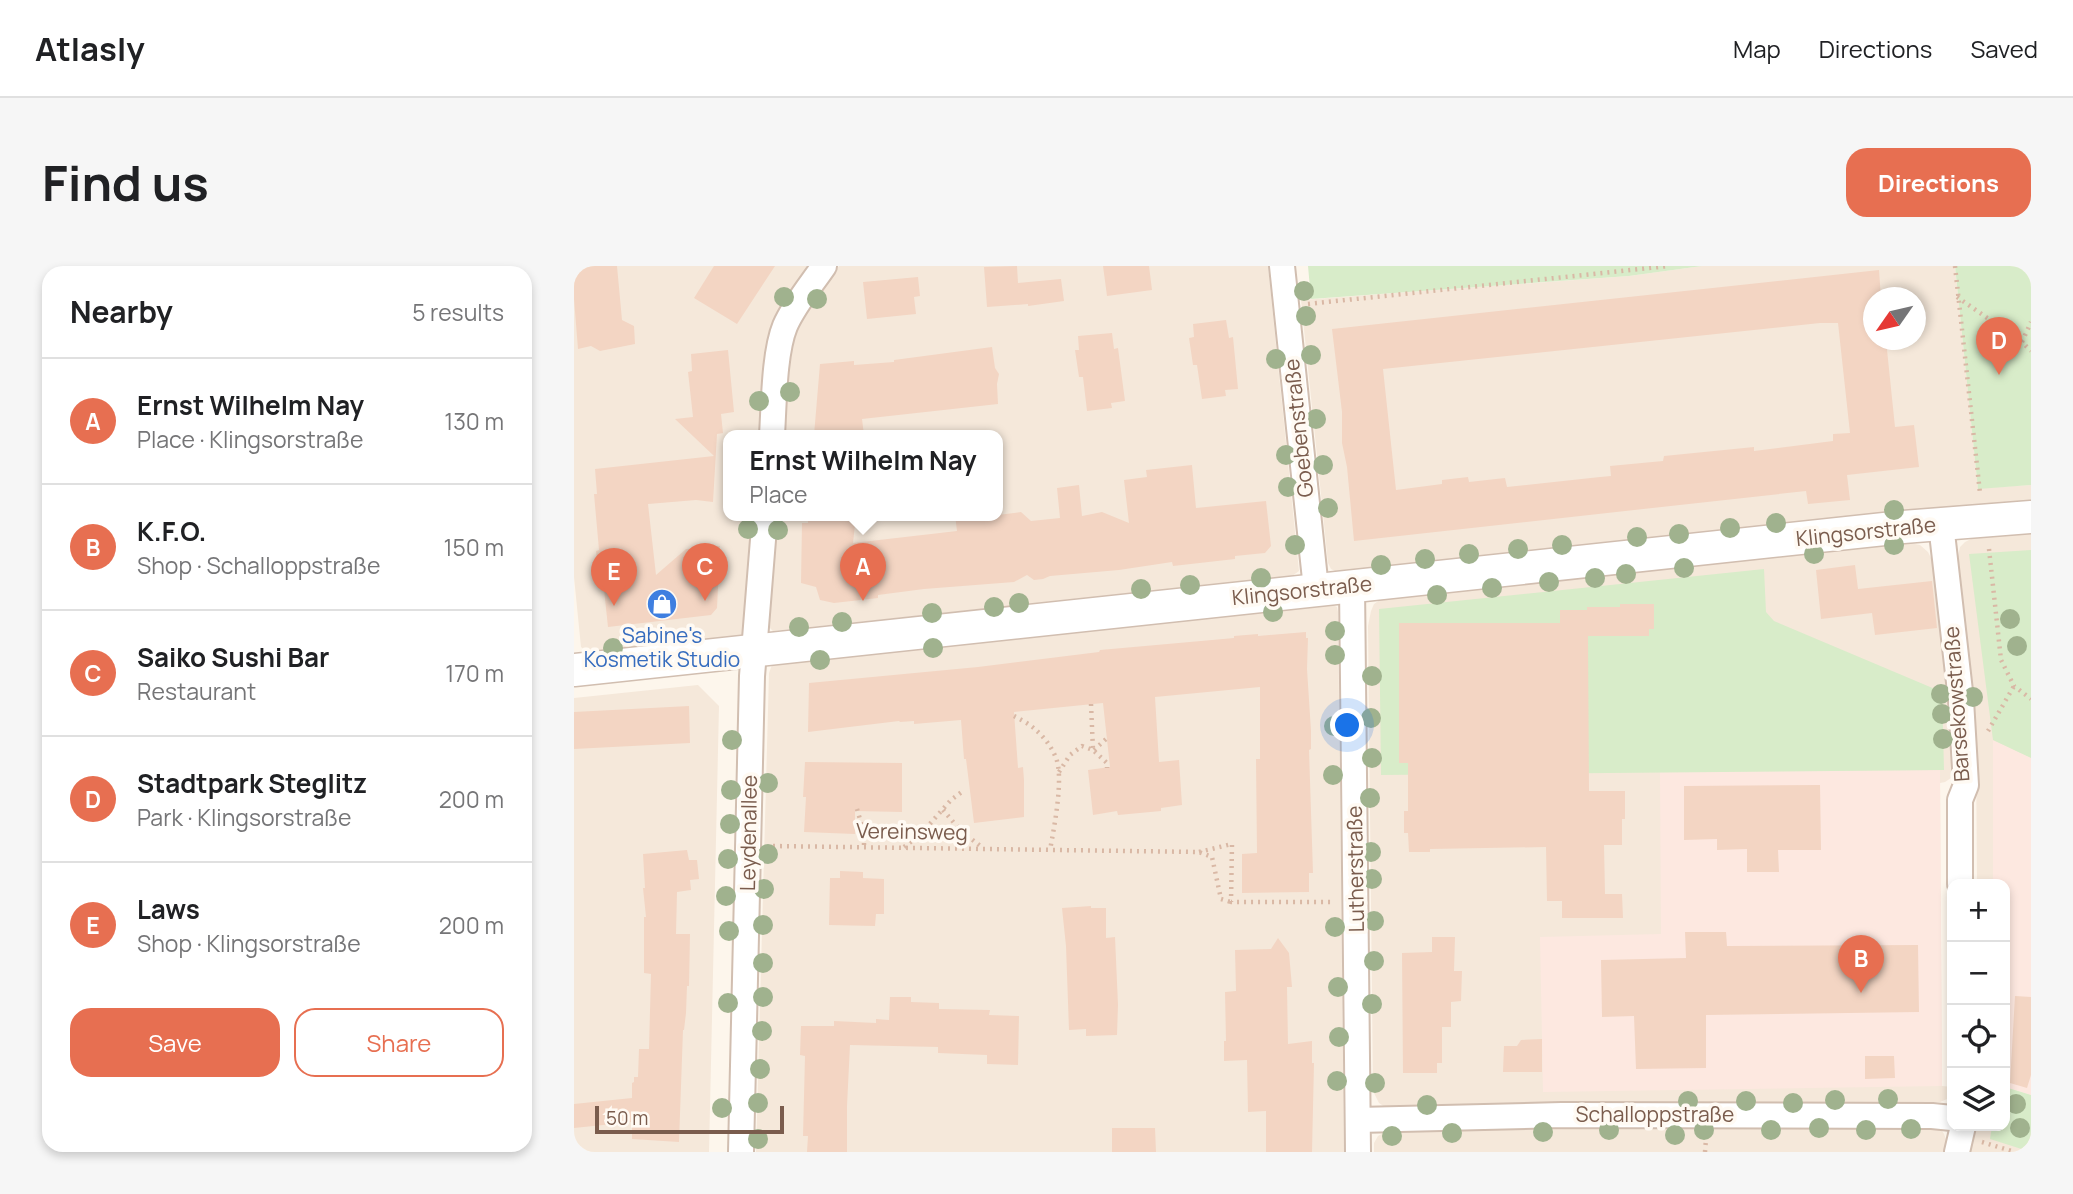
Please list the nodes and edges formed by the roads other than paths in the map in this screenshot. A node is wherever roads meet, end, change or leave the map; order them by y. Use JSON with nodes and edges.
{"nodes":[{"id":1,"x":824,"y":266,"type":"edge"},
{"id":2,"x":1282,"y":266,"type":"edge"},
{"id":3,"x":772,"y":430,"type":"edge"},
{"id":4,"x":2031,"y":517,"type":"edge"},
{"id":5,"x":765,"y":521,"type":"edge"},
{"id":6,"x":1941,"y":524,"type":"junction"},
{"id":7,"x":1352,"y":586,"type":"junction"},
{"id":8,"x":1316,"y":589,"type":"junction"},
{"id":9,"x":754,"y":650,"type":"junction"},
{"id":10,"x":574,"y":670,"type":"edge"},
{"id":11,"x":1960,"y":879,"type":"edge"},
{"id":12,"x":1947,"y":1117,"type":"edge"},
{"id":13,"x":1358,"y":1120,"type":"junction"},
{"id":14,"x":1972,"y":1133,"type":"edge"},
{"id":15,"x":741,"y":1152,"type":"edge"},
{"id":16,"x":1358,"y":1152,"type":"edge"},
{"id":17,"x":1957,"y":1152,"type":"edge"}],
"edges":[{"from":1,"to":3,"type":"street"},
{"from":2,"to":8,"type":"street","name":"Goebenstraße"},
{"from":4,"to":6,"type":"street","name":"Klingsorstraße"},
{"from":5,"to":9,"type":"street","name":"Leydenallee"},
{"from":6,"to":7,"type":"street","name":"Klingsorstraße"},
{"from":6,"to":11,"type":"street","name":"Barsekowstraße"},
{"from":7,"to":8,"type":"street","name":"Klingsorstraße"},
{"from":7,"to":13,"type":"street","name":"Lutherstraße"},
{"from":8,"to":9,"type":"street","name":"Klingsorstraße"},
{"from":9,"to":10,"type":"street","name":"Klingsorstraße"},
{"from":9,"to":15,"type":"street","name":"Leydenallee"},
{"from":12,"to":13,"type":"street","name":"Schalloppstraße"},
{"from":13,"to":16,"type":"street","name":"Lutherstraße"},
{"from":14,"to":17,"type":"street"}]}
